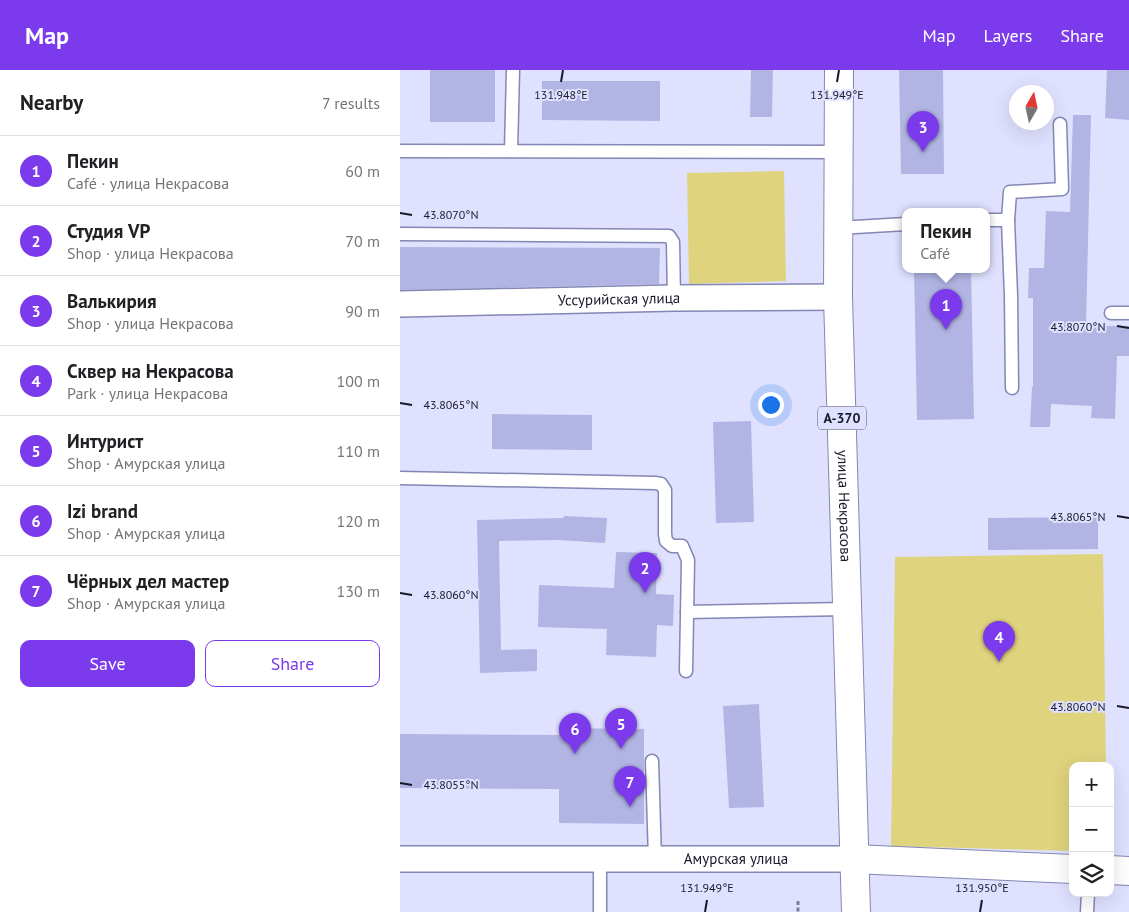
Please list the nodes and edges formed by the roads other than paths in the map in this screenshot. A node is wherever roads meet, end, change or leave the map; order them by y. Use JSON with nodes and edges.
{"nodes":[{"id":1,"x":513,"y":70,"type":"edge"},
{"id":2,"x":839,"y":70,"type":"edge"},
{"id":3,"x":1060,"y":124,"type":"dead end"},
{"id":4,"x":400,"y":151,"type":"edge"},
{"id":5,"x":511,"y":151,"type":"junction"},
{"id":6,"x":839,"y":152,"type":"junction"},
{"id":7,"x":990,"y":220,"type":"edge"},
{"id":8,"x":1008,"y":220,"type":"junction"},
{"id":9,"x":902,"y":224,"type":"edge"},
{"id":10,"x":838,"y":228,"type":"junction"},
{"id":11,"x":400,"y":234,"type":"edge"},
{"id":12,"x":838,"y":297,"type":"junction"},
{"id":13,"x":674,"y":298,"type":"junction"},
{"id":14,"x":400,"y":304,"type":"edge"},
{"id":15,"x":1111,"y":313,"type":"dead end"},
{"id":16,"x":1129,"y":313,"type":"edge"},
{"id":17,"x":1012,"y":388,"type":"dead end"},
{"id":18,"x":400,"y":478,"type":"edge"},
{"id":19,"x":847,"y":609,"type":"junction"},
{"id":20,"x":687,"y":612,"type":"junction"},
{"id":21,"x":686,"y":671,"type":"dead end"},
{"id":22,"x":652,"y":761,"type":"dead end"},
{"id":23,"x":400,"y":859,"type":"edge"},
{"id":24,"x":600,"y":859,"type":"junction"},
{"id":25,"x":655,"y":859,"type":"junction"},
{"id":26,"x":854,"y":859,"type":"junction"},
{"id":27,"x":1069,"y":869,"type":"edge"},
{"id":28,"x":1114,"y":870,"type":"edge"},
{"id":29,"x":1129,"y":871,"type":"edge"},
{"id":30,"x":1088,"y":897,"type":"edge"},
{"id":31,"x":600,"y":912,"type":"edge"},
{"id":32,"x":856,"y":912,"type":"edge"},
{"id":33,"x":1087,"y":912,"type":"edge"}],
"edges":[{"from":1,"to":5,"type":"lane"},
{"from":2,"to":6,"type":"main road","name":"улица Некрасова","number":"А-370"},
{"from":3,"to":8,"type":"lane"},
{"from":4,"to":5,"type":"lane"},
{"from":5,"to":6,"type":"lane"},
{"from":6,"to":10,"type":"main road","name":"улица Некрасова","number":"А-370"},
{"from":7,"to":8,"type":"lane"},
{"from":8,"to":17,"type":"lane"},
{"from":9,"to":10,"type":"lane"},
{"from":10,"to":12,"type":"main road","name":"улица Некрасова","number":"А-370"},
{"from":11,"to":13,"type":"lane"},
{"from":12,"to":13,"type":"street","name":"Уссурийская улица"},
{"from":12,"to":19,"type":"main road","name":"улица Некрасова","number":"А-370"},
{"from":13,"to":14,"type":"street","name":"Уссурийская улица"},
{"from":15,"to":16,"type":"lane"},
{"from":18,"to":20,"type":"lane"},
{"from":19,"to":20,"type":"lane"},
{"from":19,"to":26,"type":"main road","name":"улица Некрасова","number":"А-370"},
{"from":20,"to":21,"type":"lane"},
{"from":22,"to":25,"type":"lane"},
{"from":23,"to":24,"type":"street","name":"Амурская улица"},
{"from":24,"to":25,"type":"street","name":"Амурская улица"},
{"from":24,"to":31,"type":"lane"},
{"from":25,"to":26,"type":"street","name":"Амурская улица"},
{"from":26,"to":27,"type":"main road","name":"Амурская улица"},
{"from":26,"to":32,"type":"main road","name":"улица Некрасова","number":"А-370"},
{"from":28,"to":29,"type":"main road"},
{"from":30,"to":33,"type":"lane"}]}
